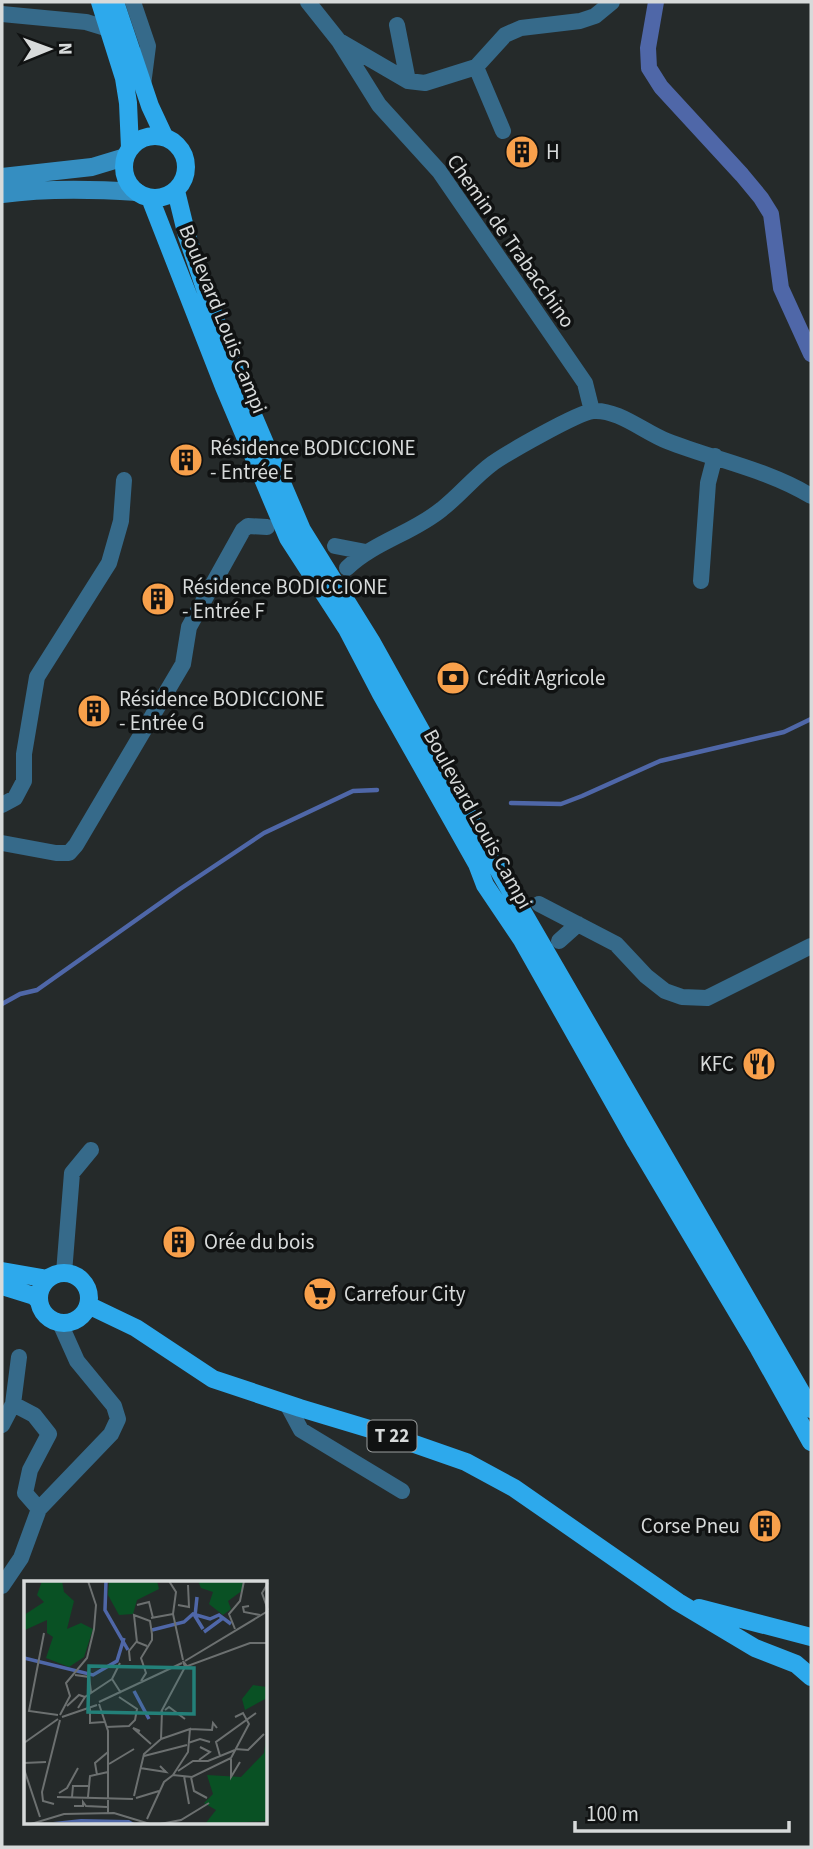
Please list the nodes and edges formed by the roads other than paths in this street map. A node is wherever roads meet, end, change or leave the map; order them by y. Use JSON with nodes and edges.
{"nodes":[{"id":1,"x":100,"y":2,"type":"edge"},
{"id":2,"x":114,"y":2,"type":"edge"},
{"id":3,"x":133,"y":2,"type":"edge"},
{"id":4,"x":308,"y":2,"type":"edge"},
{"id":5,"x":612,"y":2,"type":"edge"},
{"id":6,"x":2,"y":14,"type":"edge"},
{"id":7,"x":397,"y":24,"type":"dead end"},
{"id":8,"x":109,"y":29,"type":"junction"},
{"id":9,"x":339,"y":41,"type":"junction"},
{"id":10,"x":476,"y":68,"type":"junction"},
{"id":11,"x":408,"y":81,"type":"junction"},
{"id":12,"x":143,"y":85,"type":"junction"},
{"id":13,"x":503,"y":131,"type":"dead end"},
{"id":14,"x":164,"y":136,"type":"junction"},
{"id":15,"x":128,"y":152,"type":"junction"},
{"id":16,"x":2,"y":177,"type":"edge"},
{"id":17,"x":176,"y":191,"type":"junction"},
{"id":18,"x":2,"y":194,"type":"edge"},
{"id":19,"x":144,"y":195,"type":"junction"},
{"id":20,"x":592,"y":411,"type":"junction"},
{"id":21,"x":715,"y":456,"type":"junction"},
{"id":22,"x":124,"y":480,"type":"dead end"},
{"id":23,"x":811,"y":496,"type":"edge"},
{"id":24,"x":267,"y":527,"type":"dead end"},
{"id":25,"x":335,"y":546,"type":"dead end"},
{"id":26,"x":366,"y":552,"type":"junction"},
{"id":27,"x":347,"y":568,"type":"dead end"},
{"id":28,"x":701,"y":581,"type":"dead end"},
{"id":29,"x":2,"y":805,"type":"edge"},
{"id":30,"x":2,"y":843,"type":"edge"},
{"id":31,"x":539,"y":904,"type":"dead end"},
{"id":32,"x":578,"y":924,"type":"junction"},
{"id":33,"x":559,"y":941,"type":"dead end"},
{"id":34,"x":811,"y":946,"type":"edge"},
{"id":35,"x":92,"y":1150,"type":"dead end"},
{"id":36,"x":2,"y":1271,"type":"edge"},
{"id":37,"x":56,"y":1276,"type":"junction"},
{"id":38,"x":2,"y":1286,"type":"edge"},
{"id":39,"x":40,"y":1301,"type":"junction"},
{"id":40,"x":88,"y":1305,"type":"junction"},
{"id":41,"x":60,"y":1323,"type":"junction"},
{"id":42,"x":19,"y":1357,"type":"dead end"},
{"id":43,"x":13,"y":1404,"type":"junction"},
{"id":44,"x":287,"y":1404,"type":"junction"},
{"id":45,"x":811,"y":1409,"type":"edge"},
{"id":46,"x":2,"y":1425,"type":"edge"},
{"id":47,"x":811,"y":1442,"type":"edge"},
{"id":48,"x":402,"y":1491,"type":"dead end"},
{"id":49,"x":39,"y":1509,"type":"junction"},
{"id":50,"x":2,"y":1586,"type":"edge"},
{"id":51,"x":678,"y":1602,"type":"junction"},
{"id":52,"x":811,"y":1637,"type":"edge"},
{"id":53,"x":811,"y":1677,"type":"edge"}],
"edges":[{"from":1,"to":8,"type":"main road"},
{"from":2,"to":12,"type":"main road"},
{"from":3,"to":12,"type":"street"},
{"from":4,"to":9,"type":"street","name":"Chemin de Trabacchino"},
{"from":5,"to":10,"type":"street"},
{"from":6,"to":8,"type":"street"},
{"from":7,"to":11,"type":"street"},
{"from":8,"to":15,"type":"main road"},
{"from":9,"to":11,"type":"street"},
{"from":9,"to":20,"type":"street","name":"Chemin de Trabacchino"},
{"from":10,"to":11,"type":"street"},
{"from":10,"to":13,"type":"street"},
{"from":12,"to":14,"type":"main road"},
{"from":14,"to":15,"type":"main road"},
{"from":14,"to":17,"type":"main road"},
{"from":15,"to":16,"type":"main road"},
{"from":15,"to":19,"type":"main road"},
{"from":17,"to":19,"type":"main road"},
{"from":17,"to":45,"type":"main road","name":"Boulevard Louis Campi"},
{"from":18,"to":19,"type":"main road"},
{"from":19,"to":47,"type":"main road","name":"Boulevard Louis Campi"},
{"from":20,"to":21,"type":"street"},
{"from":20,"to":26,"type":"street"},
{"from":21,"to":23,"type":"street"},
{"from":21,"to":28,"type":"street"},
{"from":22,"to":29,"type":"street"},
{"from":24,"to":30,"type":"street"},
{"from":25,"to":26,"type":"street"},
{"from":26,"to":27,"type":"street"},
{"from":31,"to":32,"type":"street"},
{"from":32,"to":33,"type":"street"},
{"from":32,"to":34,"type":"street"},
{"from":35,"to":37,"type":"street"},
{"from":36,"to":37,"type":"main road"},
{"from":37,"to":39,"type":"main road"},
{"from":37,"to":40,"type":"main road"},
{"from":38,"to":39,"type":"main road"},
{"from":39,"to":41,"type":"main road"},
{"from":40,"to":41,"type":"main road"},
{"from":40,"to":44,"type":"main road","number":"T 22"},
{"from":41,"to":49,"type":"street"},
{"from":42,"to":43,"type":"street"},
{"from":43,"to":46,"type":"street"},
{"from":43,"to":49,"type":"street"},
{"from":44,"to":48,"type":"street"},
{"from":44,"to":51,"type":"main road","number":"T 22"},
{"from":49,"to":50,"type":"street"},
{"from":51,"to":52,"type":"main road","number":"T 22"},
{"from":51,"to":53,"type":"main road","number":"T 22"}]}
